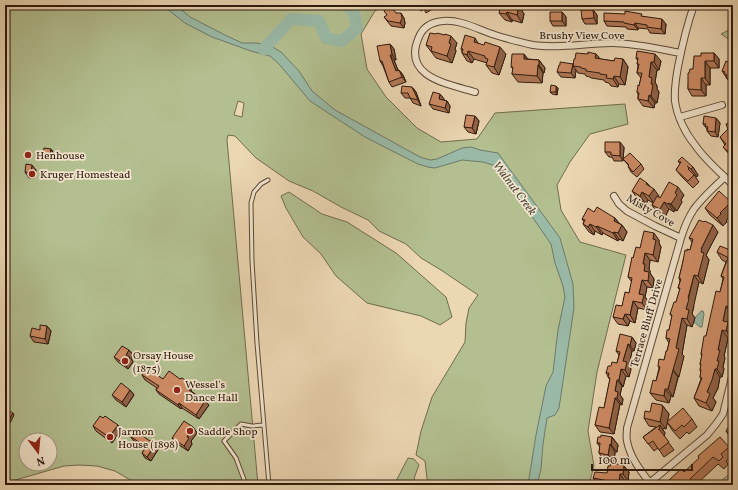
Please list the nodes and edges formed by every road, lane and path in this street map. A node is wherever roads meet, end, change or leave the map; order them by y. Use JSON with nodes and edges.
{"nodes":[{"id":1,"x":694,"y":5,"type":"edge"},
{"id":2,"x":681,"y":53,"type":"junction"},
{"id":3,"x":475,"y":92,"type":"dead end"},
{"id":4,"x":722,"y":105,"type":"dead end"},
{"id":5,"x":680,"y":117,"type":"junction"},
{"id":6,"x":725,"y":177,"type":"junction"},
{"id":7,"x":268,"y":180,"type":"dead end"},
{"id":8,"x":733,"y":185,"type":"edge"},
{"id":9,"x":614,"y":196,"type":"dead end"},
{"id":10,"x":681,"y":238,"type":"junction"},
{"id":11,"x":733,"y":374,"type":"edge"},
{"id":12,"x":263,"y":425,"type":"junction"},
{"id":13,"x":648,"y":484,"type":"edge"},
{"id":14,"x":246,"y":485,"type":"edge"},
{"id":15,"x":269,"y":485,"type":"edge"}],
"edges":[{"from":1,"to":2,"type":"street"},
{"from":2,"to":3,"type":"street","name":"Brushy View Cove"},
{"from":2,"to":5,"type":"street"},
{"from":4,"to":5,"type":"street"},
{"from":5,"to":6,"type":"street"},
{"from":6,"to":8,"type":"street"},
{"from":6,"to":10,"type":"street","name":"Terrace Bluff Drive"},
{"from":7,"to":12,"type":"lane"},
{"from":9,"to":10,"type":"street","name":"Misty Cove"},
{"from":10,"to":13,"type":"street","name":"Terrace Bluff Drive"},
{"from":11,"to":13,"type":"street"},
{"from":12,"to":14,"type":"lane"},
{"from":12,"to":15,"type":"lane"}]}
